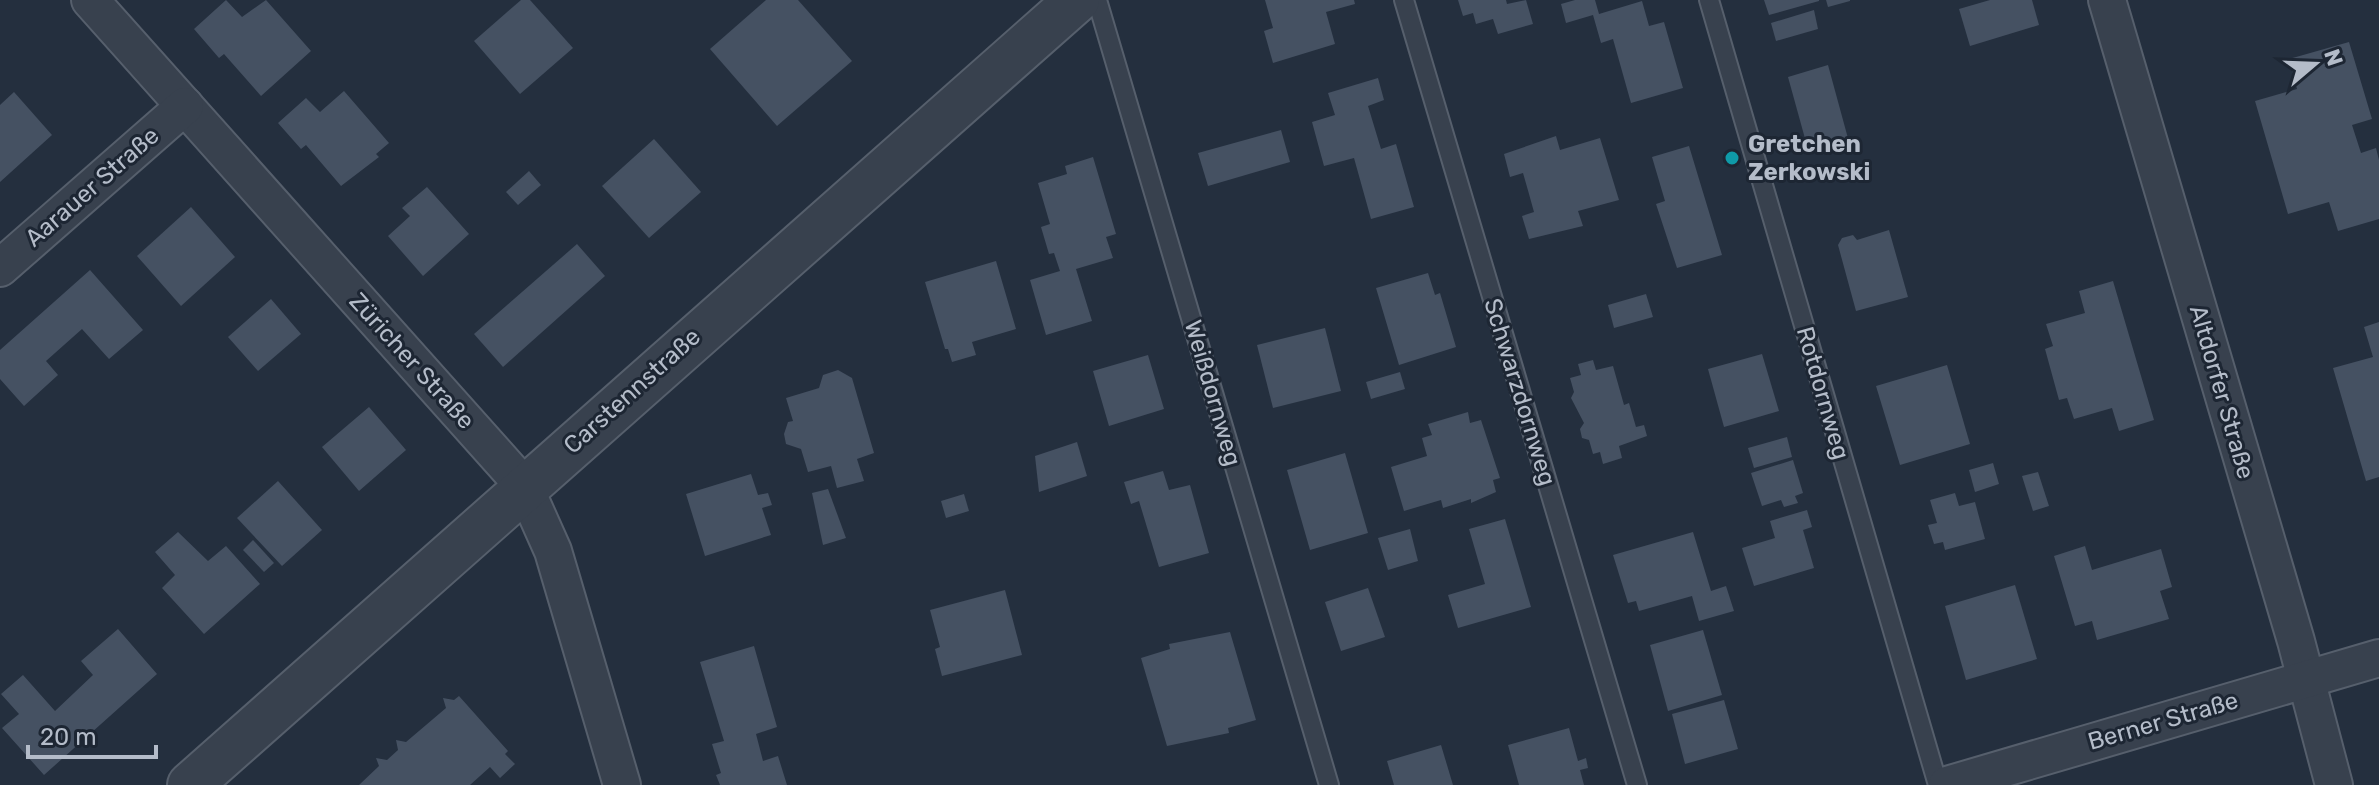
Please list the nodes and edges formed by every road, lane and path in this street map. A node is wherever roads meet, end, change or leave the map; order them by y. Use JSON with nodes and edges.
{"nodes":[{"id":1,"x":90,"y":0,"type":"edge"},
{"id":2,"x":1077,"y":0,"type":"edge"},
{"id":3,"x":1097,"y":0,"type":"edge"},
{"id":4,"x":1404,"y":0,"type":"edge"},
{"id":5,"x":1709,"y":0,"type":"edge"},
{"id":6,"x":2107,"y":0,"type":"edge"},
{"id":7,"x":185,"y":106,"type":"junction"},
{"id":8,"x":0,"y":268,"type":"edge"},
{"id":9,"x":524,"y":486,"type":"junction"},
{"id":10,"x":2379,"y":658,"type":"edge"},
{"id":11,"x":2306,"y":679,"type":"junction"},
{"id":12,"x":190,"y":785,"type":"edge"},
{"id":13,"x":622,"y":785,"type":"edge"},
{"id":14,"x":1329,"y":785,"type":"edge"},
{"id":15,"x":1637,"y":785,"type":"edge"},
{"id":16,"x":1938,"y":785,"type":"edge"},
{"id":17,"x":1947,"y":785,"type":"edge"},
{"id":18,"x":2334,"y":785,"type":"edge"}],
"edges":[{"from":1,"to":7,"type":"street","name":"Züricher Straße"},
{"from":2,"to":9,"type":"street","name":"Carstennstraße"},
{"from":3,"to":14,"type":"lane","name":"Weißdornweg"},
{"from":4,"to":15,"type":"lane","name":"Schwarzdornweg"},
{"from":5,"to":16,"type":"lane","name":"Rotdornweg"},
{"from":6,"to":11,"type":"street","name":"Altdorfer Straße"},
{"from":7,"to":8,"type":"street","name":"Aarauer Straße"},
{"from":7,"to":9,"type":"street","name":"Züricher Straße"},
{"from":9,"to":12,"type":"street","name":"Carstennstraße"},
{"from":9,"to":13,"type":"street","name":"Züricher Straße"},
{"from":10,"to":11,"type":"street","name":"Berner Straße"},
{"from":11,"to":17,"type":"street","name":"Berner Straße"},
{"from":11,"to":18,"type":"street","name":"Altdorfer Straße"}]}
